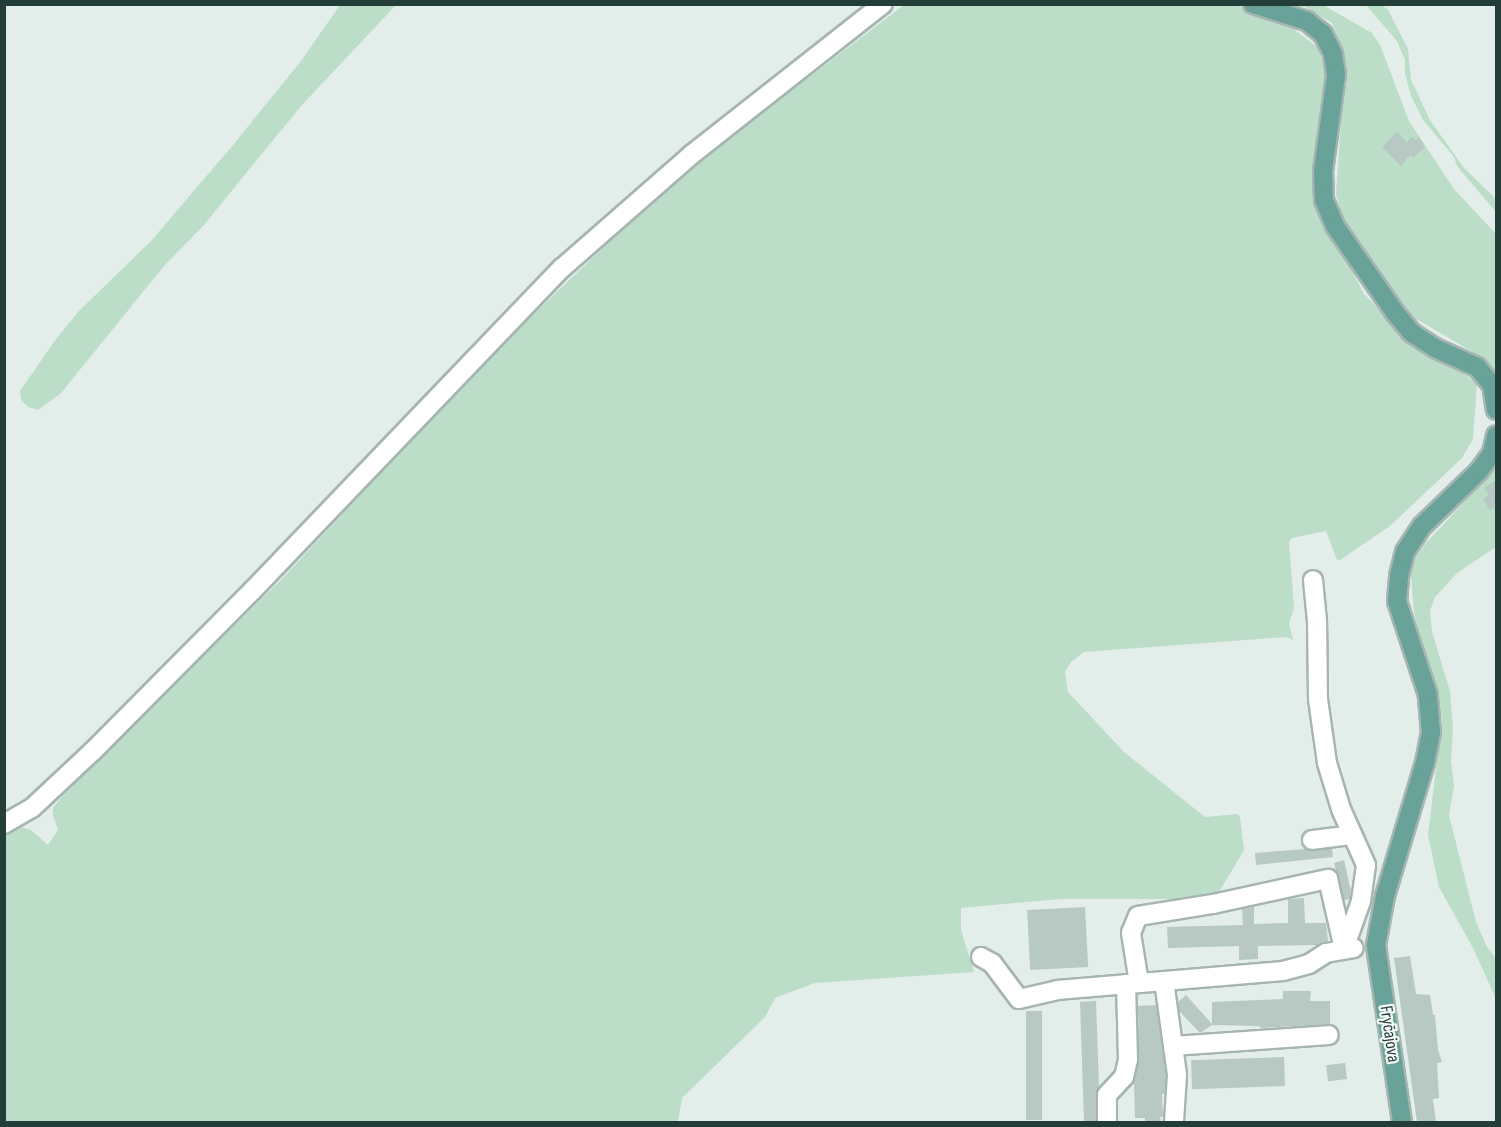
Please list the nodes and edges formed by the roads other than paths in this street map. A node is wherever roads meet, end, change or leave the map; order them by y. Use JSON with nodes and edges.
{"nodes":[{"id":1,"x":883,"y":4,"type":"edge"},
{"id":2,"x":1253,"y":4,"type":"edge"},
{"id":3,"x":1497,"y":410,"type":"edge"},
{"id":4,"x":1497,"y":435,"type":"edge"},
{"id":5,"x":1312,"y":580,"type":"dead end"},
{"id":6,"x":4,"y":824,"type":"edge"},
{"id":7,"x":1352,"y":835,"type":"junction"},
{"id":8,"x":1312,"y":840,"type":"dead end"},
{"id":9,"x":1349,"y":948,"type":"junction"},
{"id":10,"x":981,"y":957,"type":"dead end"},
{"id":11,"x":1164,"y":981,"type":"junction"},
{"id":12,"x":1132,"y":984,"type":"junction"},
{"id":13,"x":1329,"y":1035,"type":"dead end"},
{"id":14,"x":1173,"y":1046,"type":"junction"},
{"id":15,"x":1107,"y":1122,"type":"edge"},
{"id":16,"x":1174,"y":1122,"type":"edge"},
{"id":17,"x":1402,"y":1122,"type":"edge"}],
"edges":[{"from":1,"to":6,"type":"lane"},
{"from":2,"to":3,"type":"main road"},
{"from":4,"to":17,"type":"main road","name":"Fryčajova"},
{"from":5,"to":7,"type":"lane"},
{"from":7,"to":8,"type":"lane"},
{"from":7,"to":9,"type":"lane"},
{"from":9,"to":11,"type":"lane"},
{"from":9,"to":12,"type":"lane"},
{"from":10,"to":12,"type":"lane"},
{"from":11,"to":12,"type":"lane"},
{"from":11,"to":14,"type":"lane"},
{"from":12,"to":15,"type":"lane"},
{"from":13,"to":14,"type":"lane"},
{"from":14,"to":16,"type":"lane"}]}
